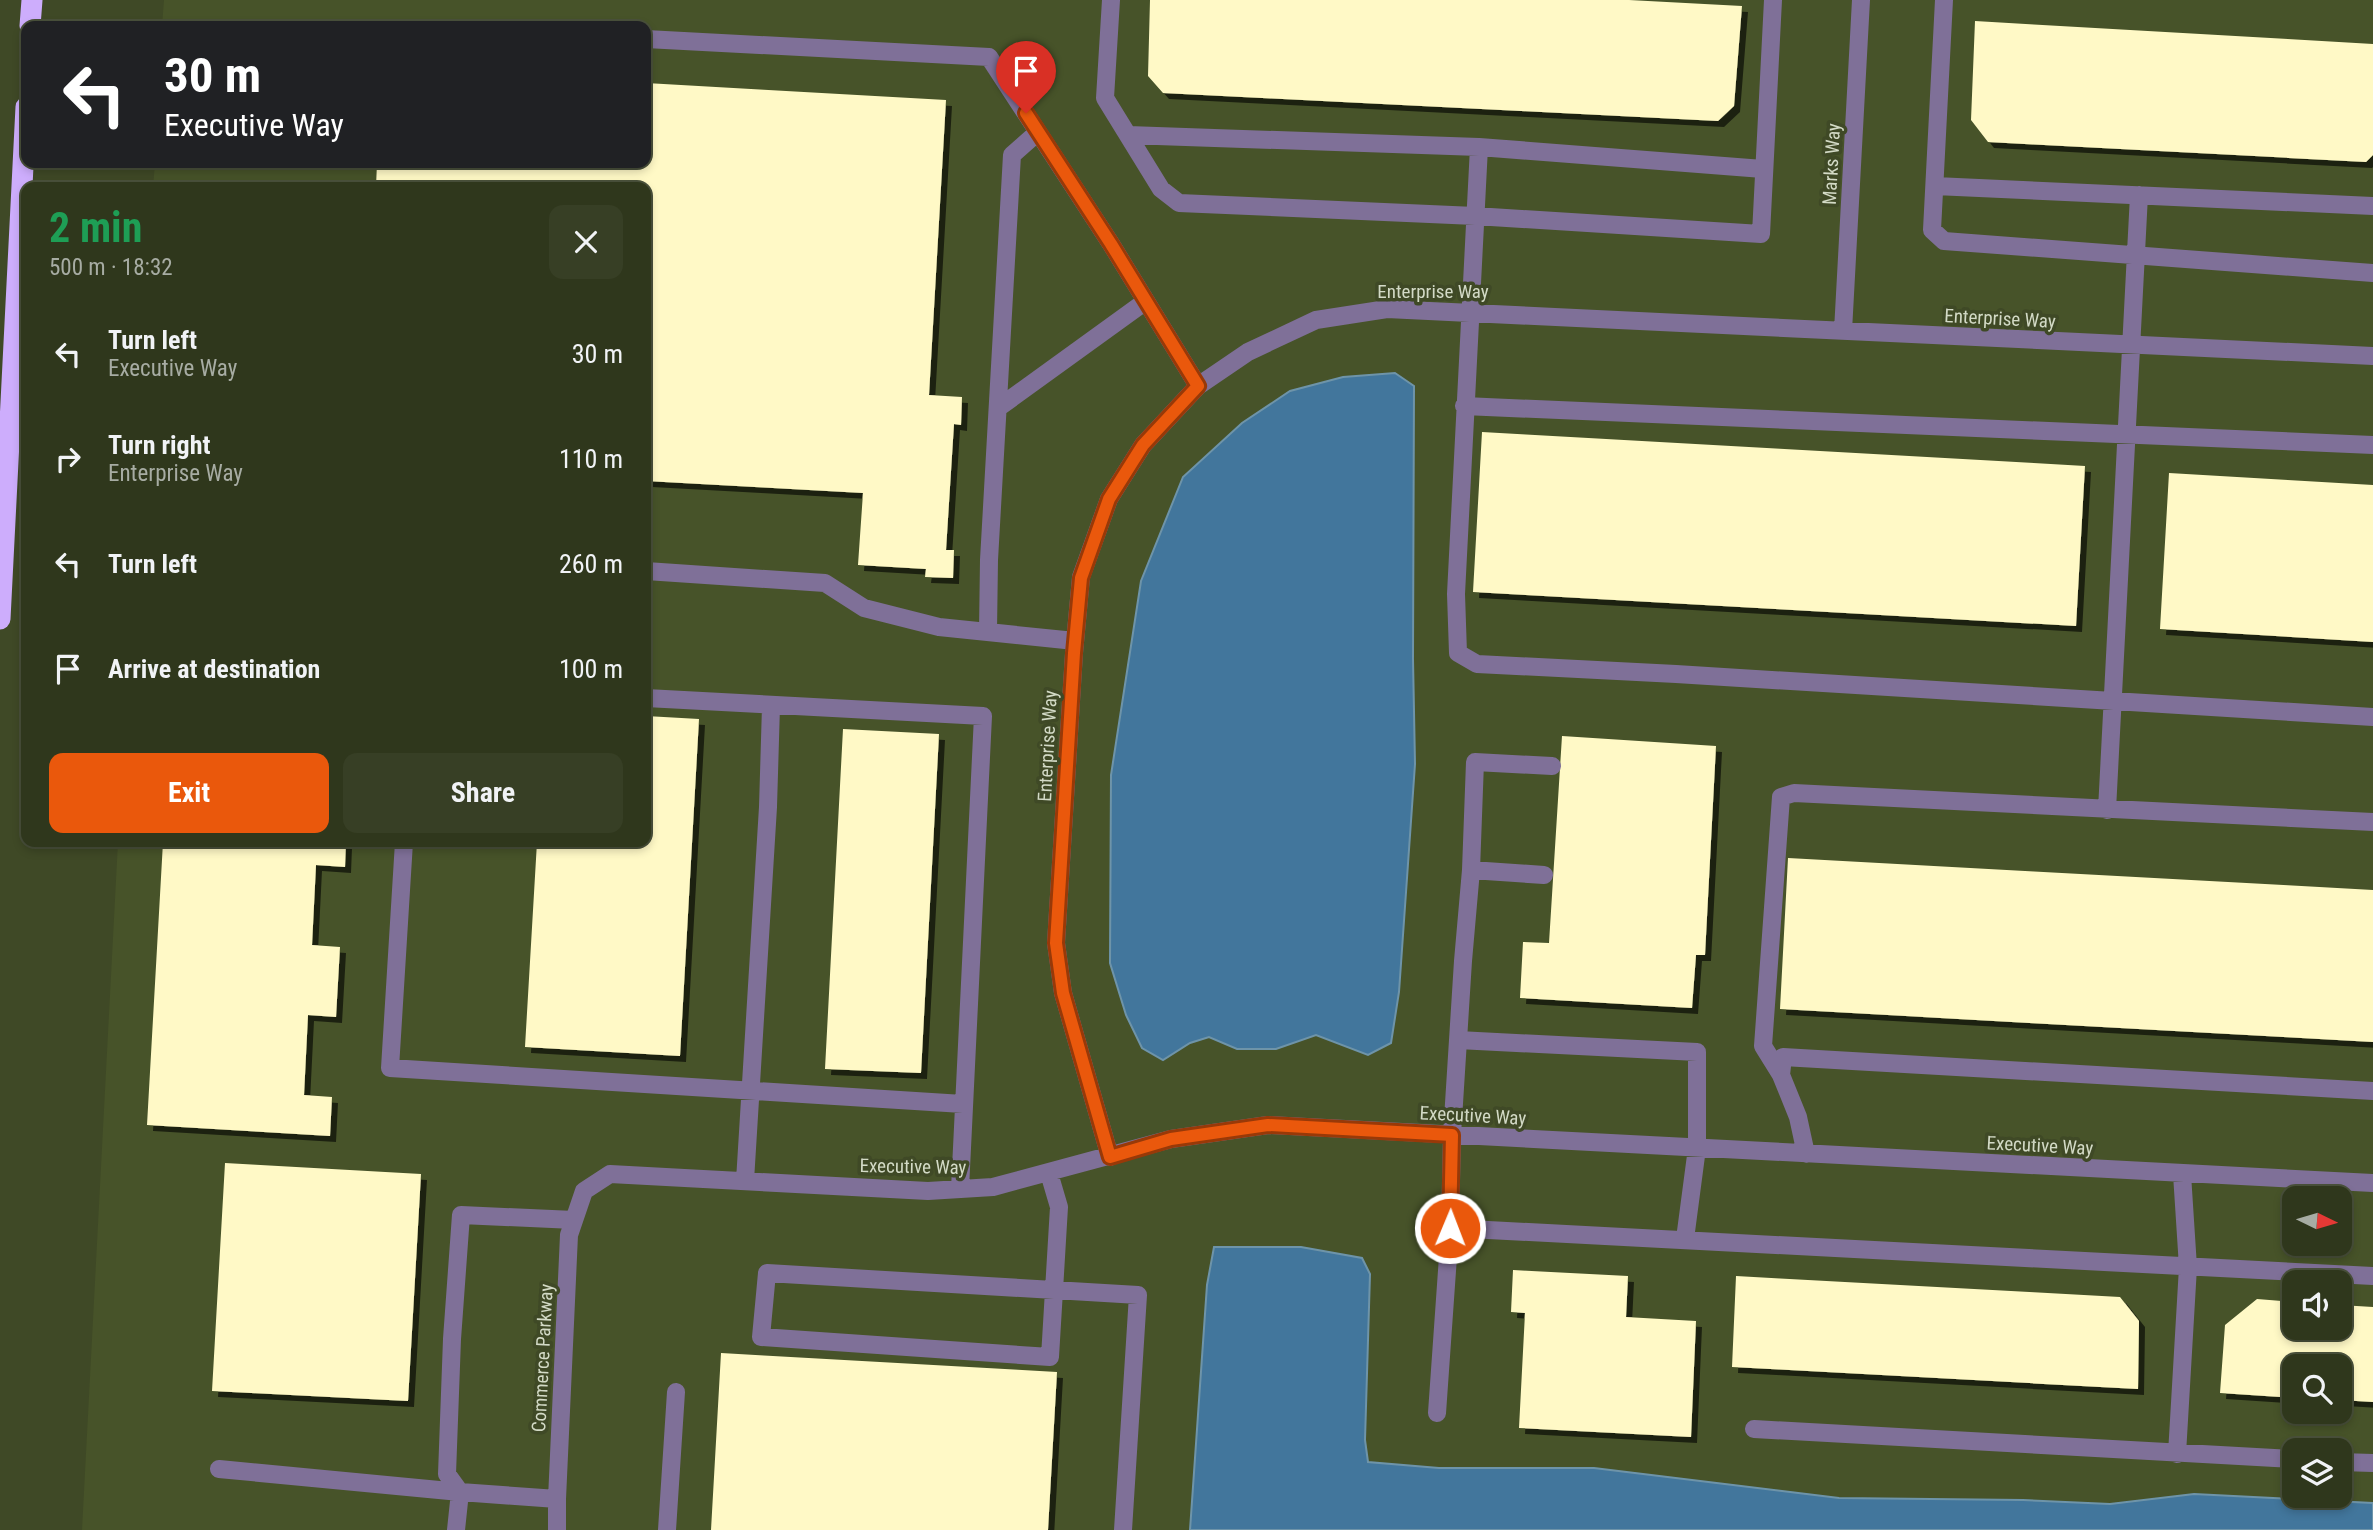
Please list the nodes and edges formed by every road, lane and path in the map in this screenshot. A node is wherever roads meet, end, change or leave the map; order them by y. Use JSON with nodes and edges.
{"nodes":[{"id":1,"x":32,"y":0,"type":"edge"},
{"id":2,"x":1111,"y":0,"type":"edge"},
{"id":3,"x":1773,"y":0,"type":"edge"},
{"id":4,"x":1861,"y":0,"type":"edge"},
{"id":5,"x":1944,"y":0,"type":"edge"},
{"id":6,"x":30,"y":21,"type":"edge"},
{"id":7,"x":651,"y":39,"type":"edge"},
{"id":8,"x":1038,"y":132,"type":"junction"},
{"id":9,"x":1128,"y":135,"type":"junction"},
{"id":10,"x":1479,"y":148,"type":"junction"},
{"id":11,"x":1763,"y":169,"type":"junction"},
{"id":12,"x":1935,"y":186,"type":"junction"},
{"id":13,"x":2139,"y":195,"type":"junction"},
{"id":14,"x":21,"y":205,"type":"edge"},
{"id":15,"x":2373,"y":205,"type":"edge"},
{"id":16,"x":1475,"y":216,"type":"junction"},
{"id":17,"x":2136,"y":257,"type":"junction"},
{"id":18,"x":2373,"y":273,"type":"edge"},
{"id":19,"x":1146,"y":302,"type":"junction"},
{"id":20,"x":1469,"y":311,"type":"junction"},
{"id":21,"x":1843,"y":331,"type":"junction"},
{"id":22,"x":2132,"y":345,"type":"junction"},
{"id":23,"x":2373,"y":356,"type":"edge"},
{"id":24,"x":1198,"y":386,"type":"junction"},
{"id":25,"x":1464,"y":406,"type":"junction"},
{"id":26,"x":998,"y":408,"type":"junction"},
{"id":27,"x":2127,"y":433,"type":"junction"},
{"id":28,"x":2373,"y":445,"type":"edge"},
{"id":29,"x":651,"y":571,"type":"edge"},
{"id":30,"x":0,"y":618,"type":"edge"},
{"id":31,"x":988,"y":631,"type":"junction"},
{"id":32,"x":1075,"y":641,"type":"junction"},
{"id":33,"x":651,"y":698,"type":"edge"},
{"id":34,"x":2113,"y":701,"type":"junction"},
{"id":35,"x":771,"y":706,"type":"junction"},
{"id":36,"x":2373,"y":718,"type":"edge"},
{"id":37,"x":1552,"y":766,"type":"dead end"},
{"id":38,"x":2107,"y":810,"type":"junction"},
{"id":39,"x":2373,"y":822,"type":"edge"},
{"id":40,"x":404,"y":847,"type":"edge"},
{"id":41,"x":1471,"y":870,"type":"junction"},
{"id":42,"x":1544,"y":874,"type":"dead end"},
{"id":43,"x":1458,"y":1040,"type":"junction"},
{"id":44,"x":1781,"y":1075,"type":"junction"},
{"id":45,"x":749,"y":1091,"type":"junction"},
{"id":46,"x":2373,"y":1091,"type":"edge"},
{"id":47,"x":963,"y":1104,"type":"junction"},
{"id":48,"x":1452,"y":1135,"type":"junction"},
{"id":49,"x":1697,"y":1148,"type":"junction"},
{"id":50,"x":1806,"y":1154,"type":"junction"},
{"id":51,"x":1110,"y":1157,"type":"junction"},
{"id":52,"x":1049,"y":1172,"type":"junction"},
{"id":53,"x":2182,"y":1174,"type":"junction"},
{"id":54,"x":745,"y":1181,"type":"junction"},
{"id":55,"x":2373,"y":1183,"type":"edge"},
{"id":56,"x":960,"y":1189,"type":"junction"},
{"id":57,"x":584,"y":1191,"type":"joint"},
{"id":58,"x":574,"y":1220,"type":"junction"},
{"id":59,"x":1450,"y":1228,"type":"junction"},
{"id":60,"x":1685,"y":1239,"type":"junction"},
{"id":61,"x":2188,"y":1267,"type":"junction"},
{"id":62,"x":2373,"y":1276,"type":"edge"},
{"id":63,"x":1054,"y":1290,"type":"junction"},
{"id":64,"x":676,"y":1392,"type":"dead end"},
{"id":65,"x":1437,"y":1413,"type":"dead end"},
{"id":66,"x":1754,"y":1429,"type":"dead end"},
{"id":67,"x":2177,"y":1454,"type":"junction"},
{"id":68,"x":2282,"y":1458,"type":"edge"},
{"id":69,"x":2352,"y":1462,"type":"edge"},
{"id":70,"x":2373,"y":1463,"type":"edge"},
{"id":71,"x":219,"y":1469,"type":"dead end"},
{"id":72,"x":460,"y":1492,"type":"junction"},
{"id":73,"x":557,"y":1499,"type":"junction"},
{"id":74,"x":456,"y":1530,"type":"edge"},
{"id":75,"x":557,"y":1530,"type":"edge"},
{"id":76,"x":667,"y":1530,"type":"edge"},
{"id":77,"x":1124,"y":1530,"type":"edge"}],
"edges":[{"from":1,"to":6,"type":"highway"},
{"from":2,"to":9,"type":"street"},
{"from":3,"to":11,"type":"street"},
{"from":4,"to":21,"type":"street","name":"Marks Way"},
{"from":5,"to":12,"type":"street"},
{"from":7,"to":8,"type":"street"},
{"from":8,"to":19,"type":"street"},
{"from":8,"to":26,"type":"street"},
{"from":9,"to":10,"type":"street"},
{"from":9,"to":16,"type":"street"},
{"from":10,"to":11,"type":"street"},
{"from":10,"to":16,"type":"street"},
{"from":11,"to":16,"type":"street"},
{"from":12,"to":13,"type":"street"},
{"from":12,"to":17,"type":"street"},
{"from":13,"to":15,"type":"street"},
{"from":13,"to":17,"type":"street"},
{"from":14,"to":30,"type":"highway"},
{"from":16,"to":20,"type":"street"},
{"from":17,"to":18,"type":"street"},
{"from":17,"to":22,"type":"street"},
{"from":19,"to":24,"type":"street"},
{"from":19,"to":26,"type":"street"},
{"from":20,"to":21,"type":"street","name":"Enterprise Way"},
{"from":20,"to":24,"type":"street","name":"Enterprise Way"},
{"from":20,"to":25,"type":"street"},
{"from":21,"to":22,"type":"street","name":"Enterprise Way"},
{"from":22,"to":23,"type":"street","name":"Enterprise Way"},
{"from":22,"to":27,"type":"street"},
{"from":24,"to":32,"type":"street","name":"Enterprise Way"},
{"from":25,"to":27,"type":"street"},
{"from":25,"to":34,"type":"street"},
{"from":26,"to":31,"type":"street"},
{"from":27,"to":28,"type":"street"},
{"from":27,"to":34,"type":"street"},
{"from":29,"to":31,"type":"street"},
{"from":31,"to":32,"type":"street"},
{"from":32,"to":51,"type":"street","name":"Enterprise Way"},
{"from":33,"to":35,"type":"street"},
{"from":34,"to":36,"type":"street"},
{"from":34,"to":38,"type":"street"},
{"from":35,"to":45,"type":"street"},
{"from":35,"to":47,"type":"street"},
{"from":37,"to":41,"type":"street"},
{"from":38,"to":39,"type":"street"},
{"from":38,"to":44,"type":"street"},
{"from":40,"to":45,"type":"street"},
{"from":41,"to":42,"type":"street"},
{"from":41,"to":43,"type":"street"},
{"from":43,"to":48,"type":"street"},
{"from":43,"to":49,"type":"street"},
{"from":44,"to":46,"type":"street"},
{"from":44,"to":50,"type":"street"},
{"from":45,"to":47,"type":"street"},
{"from":45,"to":54,"type":"street"},
{"from":47,"to":56,"type":"street"},
{"from":48,"to":49,"type":"street","name":"Executive Way"},
{"from":48,"to":51,"type":"street","name":"Executive Way"},
{"from":48,"to":59,"type":"street"},
{"from":49,"to":50,"type":"street","name":"Executive Way"},
{"from":49,"to":60,"type":"street"},
{"from":50,"to":53,"type":"street","name":"Executive Way"},
{"from":51,"to":52,"type":"street","name":"Executive Way"},
{"from":52,"to":56,"type":"street","name":"Executive Way"},
{"from":52,"to":63,"type":"street"},
{"from":53,"to":55,"type":"street","name":"Executive Way"},
{"from":53,"to":61,"type":"street"},
{"from":54,"to":56,"type":"street","name":"Executive Way"},
{"from":54,"to":57,"type":"street","name":"Executive Way"},
{"from":57,"to":58,"type":"street","name":"Commerce Parkway"},
{"from":58,"to":72,"type":"street"},
{"from":58,"to":73,"type":"street","name":"Commerce Parkway"},
{"from":59,"to":60,"type":"street"},
{"from":59,"to":65,"type":"street"},
{"from":60,"to":61,"type":"street"},
{"from":61,"to":62,"type":"street"},
{"from":61,"to":67,"type":"street"},
{"from":63,"to":63,"type":"street"},
{"from":63,"to":77,"type":"street"},
{"from":64,"to":76,"type":"street"},
{"from":66,"to":67,"type":"street"},
{"from":67,"to":68,"type":"street"},
{"from":69,"to":70,"type":"street"},
{"from":71,"to":72,"type":"street"},
{"from":72,"to":73,"type":"street"},
{"from":72,"to":74,"type":"street"},
{"from":73,"to":75,"type":"street","name":"Commerce Parkway"}]}
